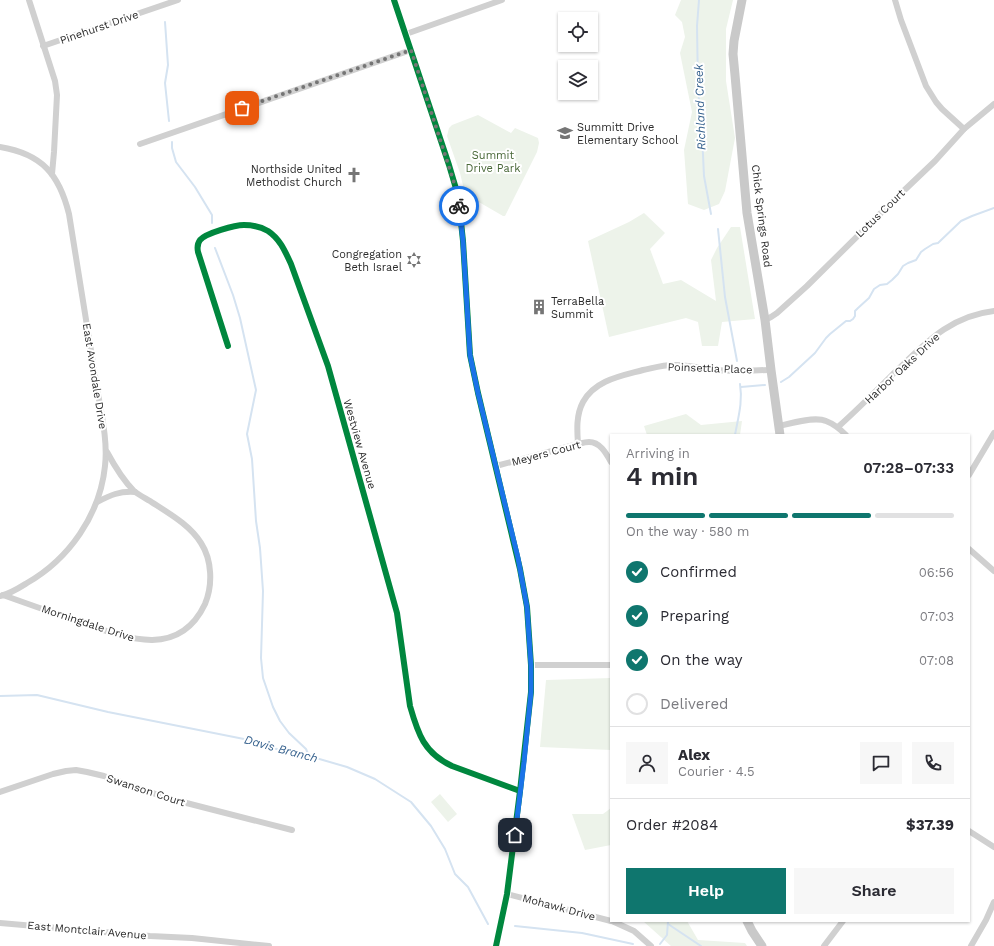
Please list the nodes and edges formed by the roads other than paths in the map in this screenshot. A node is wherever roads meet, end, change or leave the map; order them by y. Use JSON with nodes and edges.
{"nodes":[{"id":1,"x":29,"y":0,"type":"edge"},
{"id":2,"x":178,"y":0,"type":"edge"},
{"id":3,"x":394,"y":0,"type":"edge"},
{"id":4,"x":502,"y":0,"type":"edge"},
{"id":5,"x":742,"y":0,"type":"edge"},
{"id":6,"x":895,"y":0,"type":"edge"},
{"id":7,"x":406,"y":34,"type":"junction"},
{"id":8,"x":44,"y":46,"type":"junction"},
{"id":9,"x":411,"y":50,"type":"junction"},
{"id":10,"x":994,"y":104,"type":"edge"},
{"id":11,"x":964,"y":129,"type":"junction"},
{"id":12,"x":140,"y":144,"type":"dead end"},
{"id":13,"x":0,"y":147,"type":"edge"},
{"id":14,"x":52,"y":174,"type":"junction"},
{"id":15,"x":994,"y":311,"type":"edge"},
{"id":16,"x":765,"y":320,"type":"junction"},
{"id":17,"x":228,"y":346,"type":"dead end"},
{"id":18,"x":771,"y":370,"type":"junction"},
{"id":19,"x":838,"y":427,"type":"junction"},
{"id":20,"x":780,"y":431,"type":"edge"},
{"id":21,"x":994,"y":433,"type":"edge"},
{"id":22,"x":845,"y":434,"type":"edge"},
{"id":23,"x":578,"y":444,"type":"junction"},
{"id":24,"x":106,"y":450,"type":"junction"},
{"id":25,"x":610,"y":460,"type":"edge"},
{"id":26,"x":496,"y":466,"type":"junction"},
{"id":27,"x":970,"y":473,"type":"edge"},
{"id":28,"x":135,"y":492,"type":"junction"},
{"id":29,"x":97,"y":502,"type":"junction"},
{"id":30,"x":970,"y":550,"type":"edge"},
{"id":31,"x":994,"y":571,"type":"edge"},
{"id":32,"x":2,"y":596,"type":"edge"},
{"id":33,"x":610,"y":665,"type":"edge"},
{"id":34,"x":531,"y":666,"type":"junction"},
{"id":35,"x":520,"y":791,"type":"junction"},
{"id":36,"x":0,"y":792,"type":"edge"},
{"id":37,"x":292,"y":830,"type":"dead end"},
{"id":38,"x":970,"y":832,"type":"edge"},
{"id":39,"x":994,"y":847,"type":"edge"},
{"id":40,"x":507,"y":894,"type":"junction"},
{"id":41,"x":994,"y":902,"type":"edge"},
{"id":42,"x":610,"y":921,"type":"edge"},
{"id":43,"x":616,"y":922,"type":"edge"},
{"id":44,"x":748,"y":922,"type":"edge"},
{"id":45,"x":842,"y":922,"type":"edge"},
{"id":46,"x":0,"y":923,"type":"edge"},
{"id":47,"x":269,"y":946,"type":"edge"},
{"id":48,"x":496,"y":946,"type":"edge"},
{"id":49,"x":652,"y":946,"type":"edge"},
{"id":50,"x":762,"y":946,"type":"edge"},
{"id":51,"x":824,"y":946,"type":"edge"},
{"id":52,"x":971,"y":946,"type":"edge"}],
"edges":[{"from":1,"to":8,"type":"street"},
{"from":2,"to":8,"type":"street","name":"Pinehurst Drive"},
{"from":3,"to":7,"type":"street"},
{"from":4,"to":7,"type":"street"},
{"from":5,"to":16,"type":"street","name":"Chick Springs Road"},
{"from":6,"to":11,"type":"street"},
{"from":7,"to":9,"type":"street"},
{"from":8,"to":14,"type":"street"},
{"from":9,"to":12,"type":"street"},
{"from":9,"to":26,"type":"street"},
{"from":10,"to":11,"type":"street","name":"Lotus Court"},
{"from":11,"to":16,"type":"street","name":"Lotus Court"},
{"from":13,"to":14,"type":"street","name":"East Avondale Drive"},
{"from":14,"to":24,"type":"street","name":"East Avondale Drive"},
{"from":15,"to":19,"type":"street","name":"Harbor Oaks Drive"},
{"from":16,"to":18,"type":"street","name":"Chick Springs Road"},
{"from":17,"to":35,"type":"street","name":"Westview Avenue"},
{"from":18,"to":20,"type":"street","name":"Chick Springs Road"},
{"from":18,"to":23,"type":"street","name":"Poinsettia Place"},
{"from":19,"to":20,"type":"street"},
{"from":19,"to":22,"type":"street"},
{"from":21,"to":27,"type":"street"},
{"from":23,"to":25,"type":"street","name":"Meyers Court"},
{"from":23,"to":26,"type":"street","name":"Meyers Court"},
{"from":24,"to":28,"type":"street","name":"Morningdale Drive"},
{"from":24,"to":29,"type":"street","name":"East Avondale Drive"},
{"from":26,"to":34,"type":"street"},
{"from":28,"to":29,"type":"street"},
{"from":28,"to":32,"type":"street","name":"Morningdale Drive"},
{"from":29,"to":32,"type":"street","name":"East Avondale Drive"},
{"from":30,"to":31,"type":"street"},
{"from":33,"to":34,"type":"street"},
{"from":34,"to":35,"type":"street"},
{"from":35,"to":40,"type":"street"},
{"from":36,"to":37,"type":"street","name":"Swanson Court"},
{"from":38,"to":39,"type":"street"},
{"from":40,"to":42,"type":"street","name":"Mohawk Drive"},
{"from":40,"to":48,"type":"street"},
{"from":41,"to":52,"type":"street"},
{"from":43,"to":49,"type":"street","name":"Mohawk Drive"},
{"from":44,"to":50,"type":"street"},
{"from":45,"to":51,"type":"street"},
{"from":46,"to":47,"type":"street","name":"East Montclair Avenue"}]}
